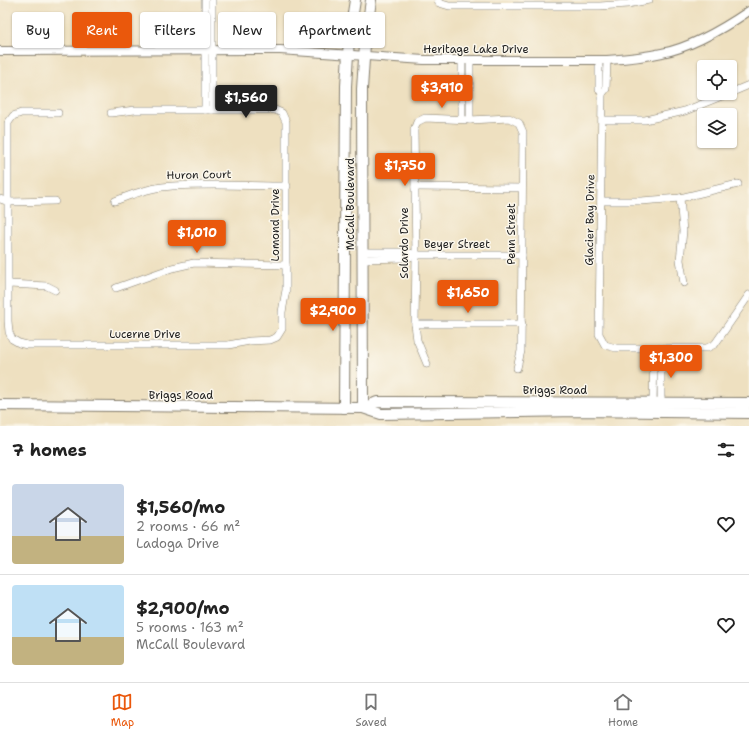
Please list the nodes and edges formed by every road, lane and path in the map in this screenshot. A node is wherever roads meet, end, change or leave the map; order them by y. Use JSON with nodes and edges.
{"nodes":[{"id":1,"x":205,"y":0,"type":"edge"},
{"id":2,"x":212,"y":0,"type":"edge"},
{"id":3,"x":355,"y":0,"type":"edge"},
{"id":4,"x":371,"y":0,"type":"edge"},
{"id":5,"x":649,"y":0,"type":"edge"},
{"id":6,"x":438,"y":2,"type":"edge"},
{"id":7,"x":749,"y":11,"type":"edge"},
{"id":8,"x":209,"y":50,"type":"junction"},
{"id":9,"x":0,"y":51,"type":"edge"},
{"id":10,"x":348,"y":55,"type":"junction"},
{"id":11,"x":364,"y":56,"type":"junction"},
{"id":12,"x":466,"y":60,"type":"junction"},
{"id":13,"x":603,"y":60,"type":"junction"},
{"id":14,"x":749,"y":84,"type":"edge"},
{"id":15,"x":737,"y":90,"type":"edge"},
{"id":16,"x":712,"y":100,"type":"edge"},
{"id":17,"x":208,"y":110,"type":"junction"},
{"id":18,"x":58,"y":113,"type":"dead end"},
{"id":19,"x":111,"y":113,"type":"dead end"},
{"id":20,"x":462,"y":119,"type":"junction"},
{"id":21,"x":470,"y":120,"type":"junction"},
{"id":22,"x":602,"y":120,"type":"junction"},
{"id":23,"x":738,"y":184,"type":"dead end"},
{"id":24,"x":286,"y":186,"type":"junction"},
{"id":25,"x":415,"y":187,"type":"junction"},
{"id":26,"x":522,"y":188,"type":"junction"},
{"id":27,"x":680,"y":198,"type":"junction"},
{"id":28,"x":0,"y":199,"type":"edge"},
{"id":29,"x":55,"y":201,"type":"dead end"},
{"id":30,"x":115,"y":201,"type":"dead end"},
{"id":31,"x":9,"y":202,"type":"junction"},
{"id":32,"x":601,"y":202,"type":"junction"},
{"id":33,"x":0,"y":206,"type":"edge"},
{"id":34,"x":362,"y":255,"type":"junction"},
{"id":35,"x":416,"y":255,"type":"junction"},
{"id":36,"x":522,"y":255,"type":"junction"},
{"id":37,"x":286,"y":265,"type":"junction"},
{"id":38,"x":684,"y":283,"type":"dead end"},
{"id":39,"x":9,"y":284,"type":"junction"},
{"id":40,"x":116,"y":288,"type":"dead end"},
{"id":41,"x":56,"y":290,"type":"dead end"},
{"id":42,"x":749,"y":295,"type":"edge"},
{"id":43,"x":415,"y":324,"type":"junction"},
{"id":44,"x":522,"y":324,"type":"junction"},
{"id":45,"x":277,"y":337,"type":"joint"},
{"id":46,"x":654,"y":348,"type":"junction"},
{"id":47,"x":661,"y":348,"type":"junction"},
{"id":48,"x":427,"y":364,"type":"dead end"},
{"id":49,"x":517,"y":368,"type":"dead end"},
{"id":50,"x":749,"y":403,"type":"edge"},
{"id":51,"x":0,"y":405,"type":"edge"},
{"id":52,"x":657,"y":407,"type":"junction"},
{"id":53,"x":344,"y":408,"type":"junction"},
{"id":54,"x":363,"y":408,"type":"junction"},
{"id":55,"x":749,"y":413,"type":"edge"}],
"edges":[{"from":1,"to":8,"type":"street"},
{"from":2,"to":8,"type":"street"},
{"from":3,"to":10,"type":"main road","name":"McCall Boulevard"},
{"from":4,"to":11,"type":"main road","name":"McCall Boulevard"},
{"from":5,"to":6,"type":"street"},
{"from":7,"to":13,"type":"street","name":"Heritage Lake Drive"},
{"from":8,"to":9,"type":"street","name":"Heritage Lake Drive"},
{"from":8,"to":10,"type":"street","name":"Heritage Lake Drive"},
{"from":8,"to":17,"type":"street"},
{"from":10,"to":11,"type":"street","name":"Heritage Lake Drive"},
{"from":10,"to":53,"type":"main road","name":"McCall Boulevard"},
{"from":11,"to":12,"type":"street","name":"Heritage Lake Drive"},
{"from":11,"to":34,"type":"main road","name":"McCall Boulevard"},
{"from":12,"to":13,"type":"street","name":"Heritage Lake Drive"},
{"from":12,"to":20,"type":"street"},
{"from":12,"to":21,"type":"street"},
{"from":13,"to":22,"type":"street","name":"Glacier Bay Drive"},
{"from":14,"to":15,"type":"street"},
{"from":16,"to":22,"type":"street"},
{"from":17,"to":19,"type":"street"},
{"from":17,"to":24,"type":"street","name":"Lomond Drive"},
{"from":18,"to":31,"type":"street"},
{"from":20,"to":21,"type":"street"},
{"from":20,"to":25,"type":"street","name":"Solardo Drive"},
{"from":21,"to":26,"type":"street","name":"Penn Street"},
{"from":22,"to":32,"type":"street","name":"Glacier Bay Drive"},
{"from":23,"to":27,"type":"street"},
{"from":24,"to":30,"type":"street","name":"Huron Court"},
{"from":24,"to":37,"type":"street","name":"Lomond Drive"},
{"from":25,"to":26,"type":"street"},
{"from":25,"to":35,"type":"street","name":"Solardo Drive"},
{"from":26,"to":36,"type":"street","name":"Penn Street"},
{"from":27,"to":32,"type":"street"},
{"from":27,"to":38,"type":"street"},
{"from":28,"to":31,"type":"street"},
{"from":29,"to":31,"type":"street"},
{"from":31,"to":33,"type":"street"},
{"from":31,"to":39,"type":"street"},
{"from":32,"to":46,"type":"street","name":"Glacier Bay Drive"},
{"from":34,"to":35,"type":"street","name":"Beyer Street"},
{"from":34,"to":54,"type":"main road","name":"McCall Boulevard"},
{"from":35,"to":36,"type":"street","name":"Beyer Street"},
{"from":35,"to":43,"type":"street","name":"Solardo Drive"},
{"from":36,"to":44,"type":"street","name":"Penn Street"},
{"from":37,"to":40,"type":"street"},
{"from":37,"to":45,"type":"street","name":"Lomond Drive"},
{"from":39,"to":41,"type":"street"},
{"from":39,"to":45,"type":"street","name":"Lucerne Drive"},
{"from":42,"to":47,"type":"street"},
{"from":43,"to":44,"type":"street"},
{"from":43,"to":48,"type":"street","name":"Solardo Drive"},
{"from":44,"to":49,"type":"street","name":"Penn Street"},
{"from":46,"to":47,"type":"street"},
{"from":46,"to":52,"type":"street"},
{"from":47,"to":52,"type":"street"},
{"from":50,"to":52,"type":"main road","name":"Briggs Road"},
{"from":51,"to":53,"type":"main road","name":"Briggs Road"},
{"from":52,"to":54,"type":"main road","name":"Briggs Road"},
{"from":52,"to":55,"type":"main road","name":"Briggs Road"},
{"from":53,"to":54,"type":"main road","name":"Briggs Road"}]}
